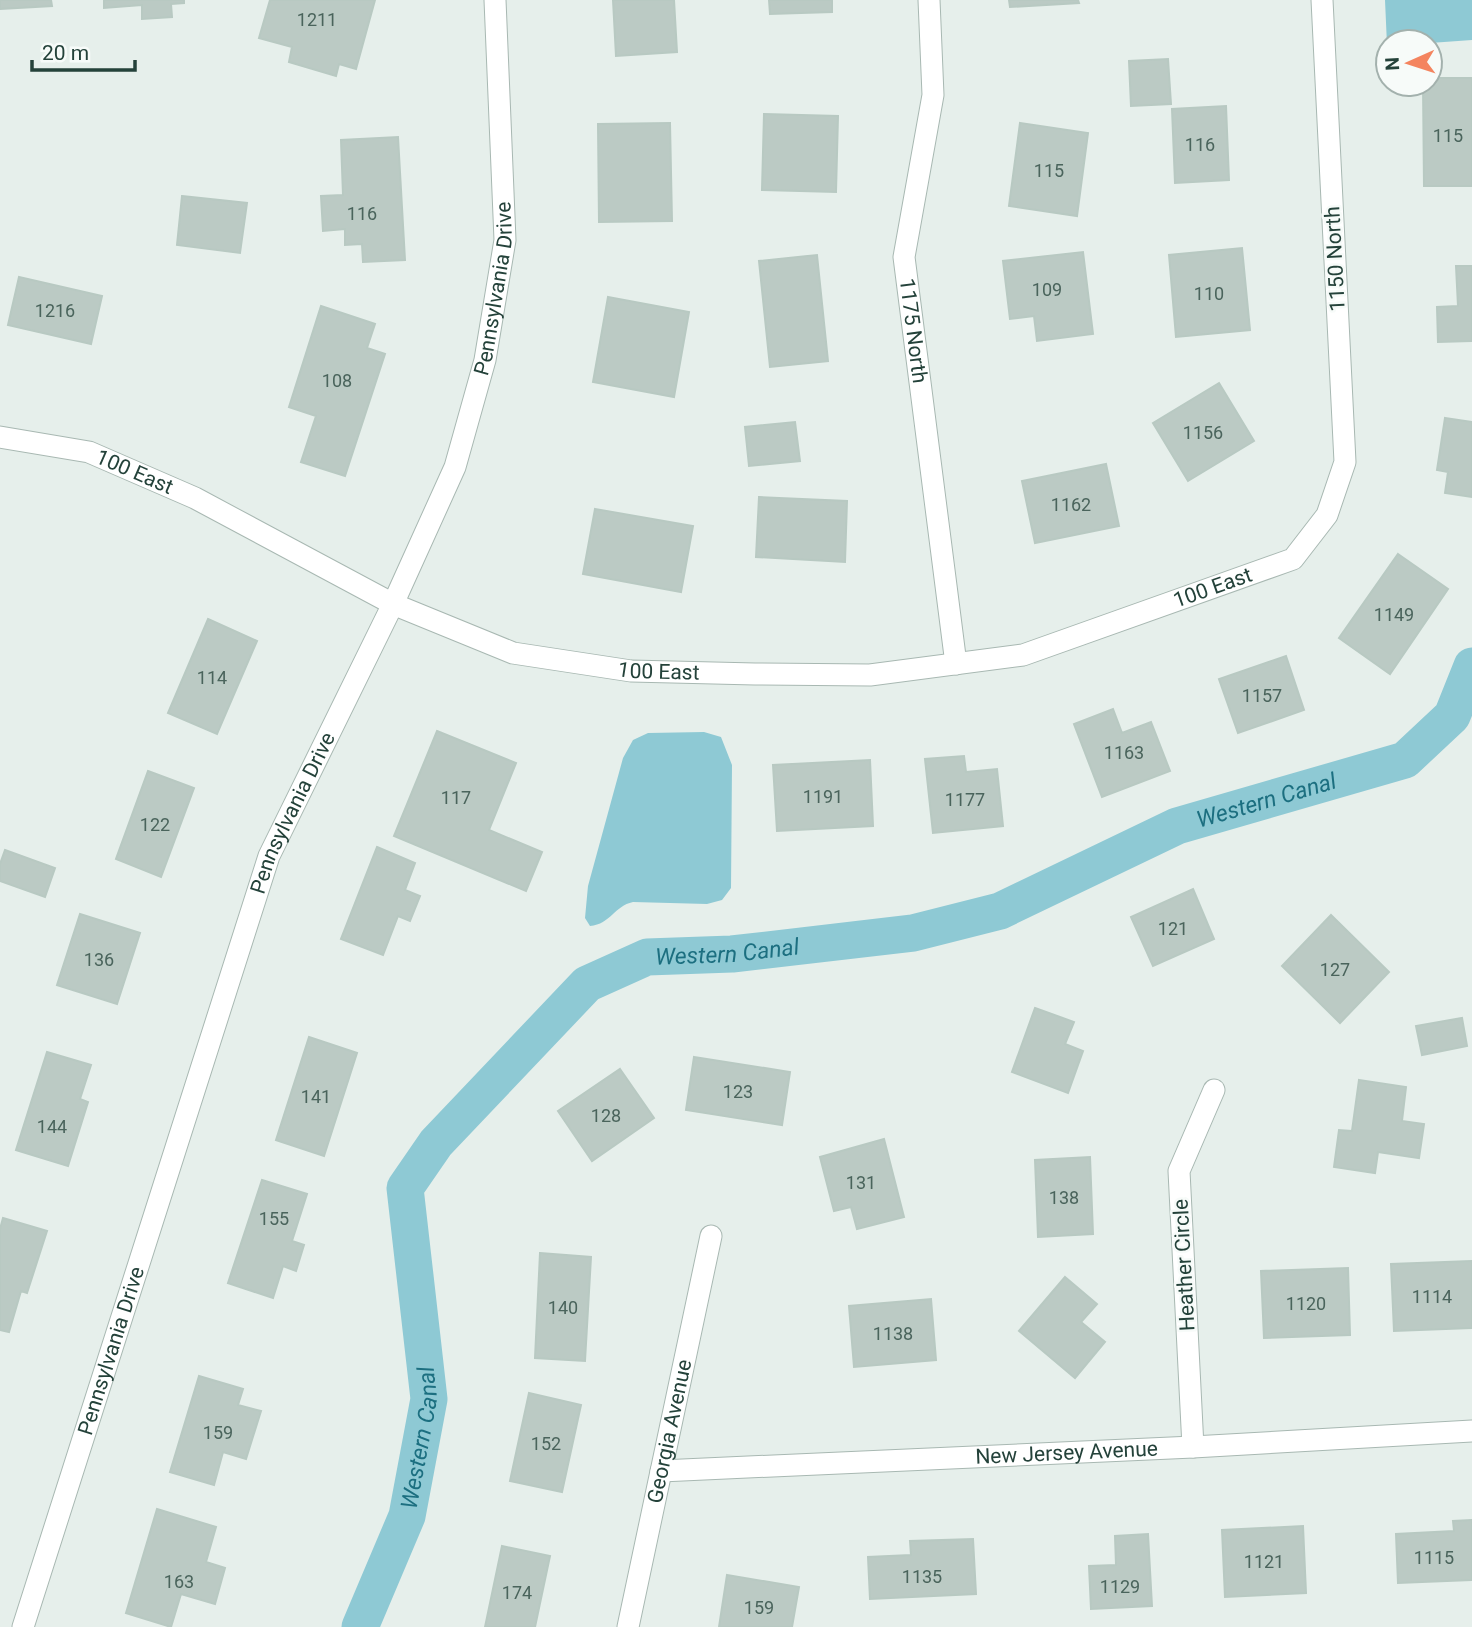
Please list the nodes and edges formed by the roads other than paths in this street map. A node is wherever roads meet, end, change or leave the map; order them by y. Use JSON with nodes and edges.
{"nodes":[{"id":1,"x":495,"y":0,"type":"edge"},
{"id":2,"x":929,"y":0,"type":"edge"},
{"id":3,"x":1322,"y":0,"type":"edge"},
{"id":4,"x":0,"y":437,"type":"edge"},
{"id":5,"x":1327,"y":514,"type":"joint"},
{"id":6,"x":393,"y":604,"type":"junction"},
{"id":7,"x":956,"y":664,"type":"junction"},
{"id":8,"x":1214,"y":1090,"type":"dead end"},
{"id":9,"x":711,"y":1236,"type":"dead end"},
{"id":10,"x":1472,"y":1431,"type":"edge"},
{"id":11,"x":1193,"y":1447,"type":"junction"},
{"id":12,"x":662,"y":1471,"type":"junction"},
{"id":13,"x":23,"y":1627,"type":"edge"},
{"id":14,"x":628,"y":1627,"type":"edge"}],
"edges":[{"from":1,"to":6,"type":"street","name":"Pennsylvania Drive"},
{"from":2,"to":7,"type":"street","name":"1175 North"},
{"from":3,"to":5,"type":"street","name":"1150 North"},
{"from":4,"to":6,"type":"street","name":"100 East"},
{"from":5,"to":7,"type":"street","name":"100 East"},
{"from":6,"to":7,"type":"street","name":"100 East"},
{"from":6,"to":13,"type":"street","name":"Pennsylvania Drive"},
{"from":8,"to":11,"type":"street","name":"Heather Circle"},
{"from":9,"to":12,"type":"street","name":"Georgia Avenue"},
{"from":10,"to":11,"type":"street","name":"New Jersey Avenue"},
{"from":11,"to":12,"type":"street","name":"New Jersey Avenue"},
{"from":12,"to":14,"type":"street","name":"Georgia Avenue"}]}
